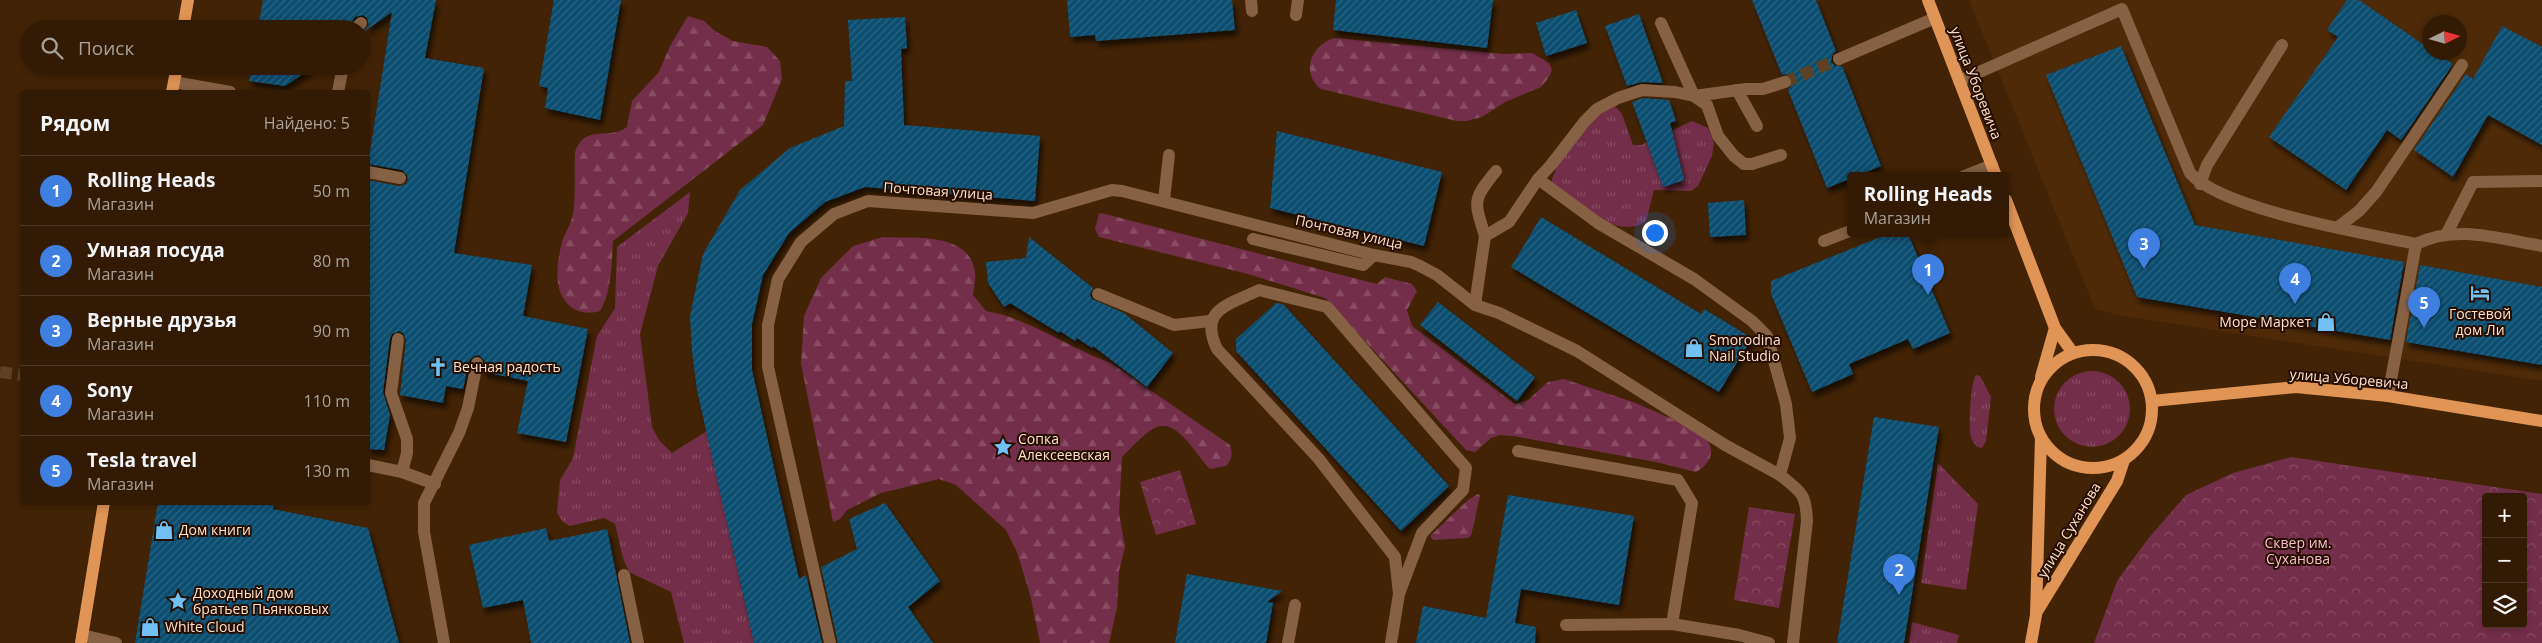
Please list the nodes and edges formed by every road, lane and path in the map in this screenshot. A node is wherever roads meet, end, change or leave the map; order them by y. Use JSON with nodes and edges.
{"nodes":[{"id":1,"x":188,"y":0,"type":"edge"},
{"id":2,"x":1298,"y":0,"type":"edge"},
{"id":3,"x":1928,"y":0,"type":"edge"},
{"id":4,"x":2121,"y":4,"type":"edge"},
{"id":5,"x":1296,"y":15,"type":"dead end"},
{"id":6,"x":1935,"y":18,"type":"junction"},
{"id":7,"x":185,"y":20,"type":"edge"},
{"id":8,"x":1661,"y":23,"type":"dead end"},
{"id":9,"x":2282,"y":45,"type":"dead end"},
{"id":10,"x":1839,"y":59,"type":"tunnel mouth"},
{"id":11,"x":2462,"y":65,"type":"dead end"},
{"id":12,"x":341,"y":75,"type":"edge"},
{"id":13,"x":1959,"y":81,"type":"junction"},
{"id":14,"x":1784,"y":82,"type":"tunnel mouth"},
{"id":15,"x":173,"y":87,"type":"edge"},
{"id":16,"x":207,"y":90,"type":"edge"},
{"id":17,"x":338,"y":90,"type":"edge"},
{"id":18,"x":1737,"y":90,"type":"junction"},
{"id":19,"x":1694,"y":96,"type":"junction"},
{"id":20,"x":1758,"y":126,"type":"dead end"},
{"id":21,"x":1169,"y":155,"type":"dead end"},
{"id":22,"x":1781,"y":155,"type":"dead end"},
{"id":23,"x":1496,"y":171,"type":"dead end"},
{"id":24,"x":1994,"y":171,"type":"edge"},
{"id":25,"x":370,"y":172,"type":"edge"},
{"id":26,"x":400,"y":178,"type":"dead end"},
{"id":27,"x":1538,"y":179,"type":"junction"},
{"id":28,"x":2542,"y":181,"type":"edge"},
{"id":29,"x":2200,"y":184,"type":"junction"},
{"id":30,"x":1164,"y":200,"type":"junction"},
{"id":31,"x":2009,"y":208,"type":"edge"},
{"id":32,"x":2338,"y":227,"type":"junction"},
{"id":33,"x":1847,"y":232,"type":"edge"},
{"id":34,"x":2447,"y":233,"type":"junction"},
{"id":35,"x":1485,"y":236,"type":"junction"},
{"id":36,"x":1253,"y":239,"type":"dead end"},
{"id":37,"x":1824,"y":241,"type":"dead end"},
{"id":38,"x":2416,"y":244,"type":"junction"},
{"id":39,"x":2542,"y":246,"type":"edge"},
{"id":40,"x":1374,"y":255,"type":"junction"},
{"id":41,"x":1098,"y":294,"type":"dead end"},
{"id":42,"x":1475,"y":305,"type":"junction"},
{"id":43,"x":1210,"y":321,"type":"junction"},
{"id":44,"x":2055,"y":328,"type":"junction"},
{"id":45,"x":398,"y":339,"type":"dead end"},
{"id":46,"x":2073,"y":353,"type":"junction"},
{"id":47,"x":476,"y":363,"type":"dead end"},
{"id":48,"x":2039,"y":384,"type":"junction"},
{"id":49,"x":2388,"y":396,"type":"junction"},
{"id":50,"x":2152,"y":401,"type":"junction"},
{"id":51,"x":2542,"y":421,"type":"edge"},
{"id":52,"x":2041,"y":437,"type":"junction"},
{"id":53,"x":1518,"y":451,"type":"dead end"},
{"id":54,"x":2124,"y":460,"type":"junction"},
{"id":55,"x":370,"y":465,"type":"edge"},
{"id":56,"x":402,"y":472,"type":"junction"},
{"id":57,"x":1780,"y":476,"type":"junction"},
{"id":58,"x":435,"y":484,"type":"junction"},
{"id":59,"x":103,"y":505,"type":"edge"},
{"id":60,"x":624,"y":575,"type":"dead end"},
{"id":61,"x":1399,"y":594,"type":"junction"},
{"id":62,"x":1295,"y":605,"type":"dead end"},
{"id":63,"x":2036,"y":615,"type":"junction"},
{"id":64,"x":1672,"y":624,"type":"junction"},
{"id":65,"x":1566,"y":625,"type":"dead end"},
{"id":66,"x":81,"y":639,"type":"edge"},
{"id":67,"x":116,"y":643,"type":"edge"},
{"id":68,"x":444,"y":643,"type":"edge"},
{"id":69,"x":638,"y":643,"type":"edge"},
{"id":70,"x":830,"y":643,"type":"edge"},
{"id":71,"x":1288,"y":643,"type":"edge"},
{"id":72,"x":1391,"y":643,"type":"edge"},
{"id":73,"x":1769,"y":643,"type":"edge"},
{"id":74,"x":1793,"y":643,"type":"edge"},
{"id":75,"x":2031,"y":643,"type":"edge"}],
"edges":[{"from":1,"to":7,"type":"main road"},
{"from":2,"to":5,"type":"street"},
{"from":3,"to":6,"type":"main road","name":"улица Уборевича"},
{"from":4,"to":13,"type":"street"},
{"from":4,"to":29,"type":"street"},
{"from":6,"to":10,"type":"street"},
{"from":6,"to":13,"type":"main road","name":"улица Уборевича"},
{"from":8,"to":19,"type":"street"},
{"from":9,"to":29,"type":"street"},
{"from":11,"to":32,"type":"street"},
{"from":12,"to":17,"type":"street"},
{"from":13,"to":24,"type":"main road","name":"улица Уборевича"},
{"from":14,"to":18,"type":"street"},
{"from":15,"to":16,"type":"street"},
{"from":18,"to":19,"type":"street"},
{"from":18,"to":20,"type":"street"},
{"from":19,"to":22,"type":"street"},
{"from":19,"to":27,"type":"street"},
{"from":21,"to":30,"type":"street"},
{"from":23,"to":35,"type":"street"},
{"from":25,"to":26,"type":"street"},
{"from":27,"to":35,"type":"street"},
{"from":27,"to":57,"type":"street"},
{"from":28,"to":34,"type":"street"},
{"from":29,"to":32,"type":"street"},
{"from":30,"to":40,"type":"street","name":"Почтовая улица"},
{"from":30,"to":70,"type":"street","name":"Почтовая улица"},
{"from":31,"to":44,"type":"main road"},
{"from":32,"to":38,"type":"street"},
{"from":33,"to":37,"type":"street"},
{"from":34,"to":38,"type":"street"},
{"from":34,"to":39,"type":"street"},
{"from":35,"to":42,"type":"street"},
{"from":36,"to":40,"type":"street"},
{"from":38,"to":49,"type":"street"},
{"from":40,"to":42,"type":"street","name":"Почтовая улица"},
{"from":41,"to":43,"type":"street"},
{"from":42,"to":57,"type":"street","name":"Почтовая улица"},
{"from":43,"to":61,"type":"street"},
{"from":43,"to":61,"type":"street"},
{"from":44,"to":46,"type":"main road"},
{"from":44,"to":48,"type":"main road"},
{"from":45,"to":56,"type":"street"},
{"from":46,"to":48,"type":"main road"},
{"from":46,"to":50,"type":"main road"},
{"from":47,"to":58,"type":"street"},
{"from":48,"to":52,"type":"main road"},
{"from":49,"to":50,"type":"main road","name":"улица Уборевича"},
{"from":49,"to":51,"type":"main road","name":"улица Уборевича"},
{"from":50,"to":54,"type":"main road"},
{"from":52,"to":54,"type":"main road"},
{"from":52,"to":63,"type":"main road","name":"улица Суханова"},
{"from":53,"to":64,"type":"street"},
{"from":54,"to":63,"type":"main road","name":"улица Суханова"},
{"from":55,"to":56,"type":"street"},
{"from":56,"to":58,"type":"street"},
{"from":57,"to":74,"type":"street","name":"Почтовая улица"},
{"from":58,"to":68,"type":"street"},
{"from":59,"to":66,"type":"main road"},
{"from":60,"to":69,"type":"street"},
{"from":61,"to":72,"type":"street"},
{"from":62,"to":71,"type":"street"},
{"from":63,"to":75,"type":"main road","name":"улица Суханова"},
{"from":64,"to":65,"type":"street"},
{"from":64,"to":73,"type":"street"},
{"from":66,"to":67,"type":"street"}]}
